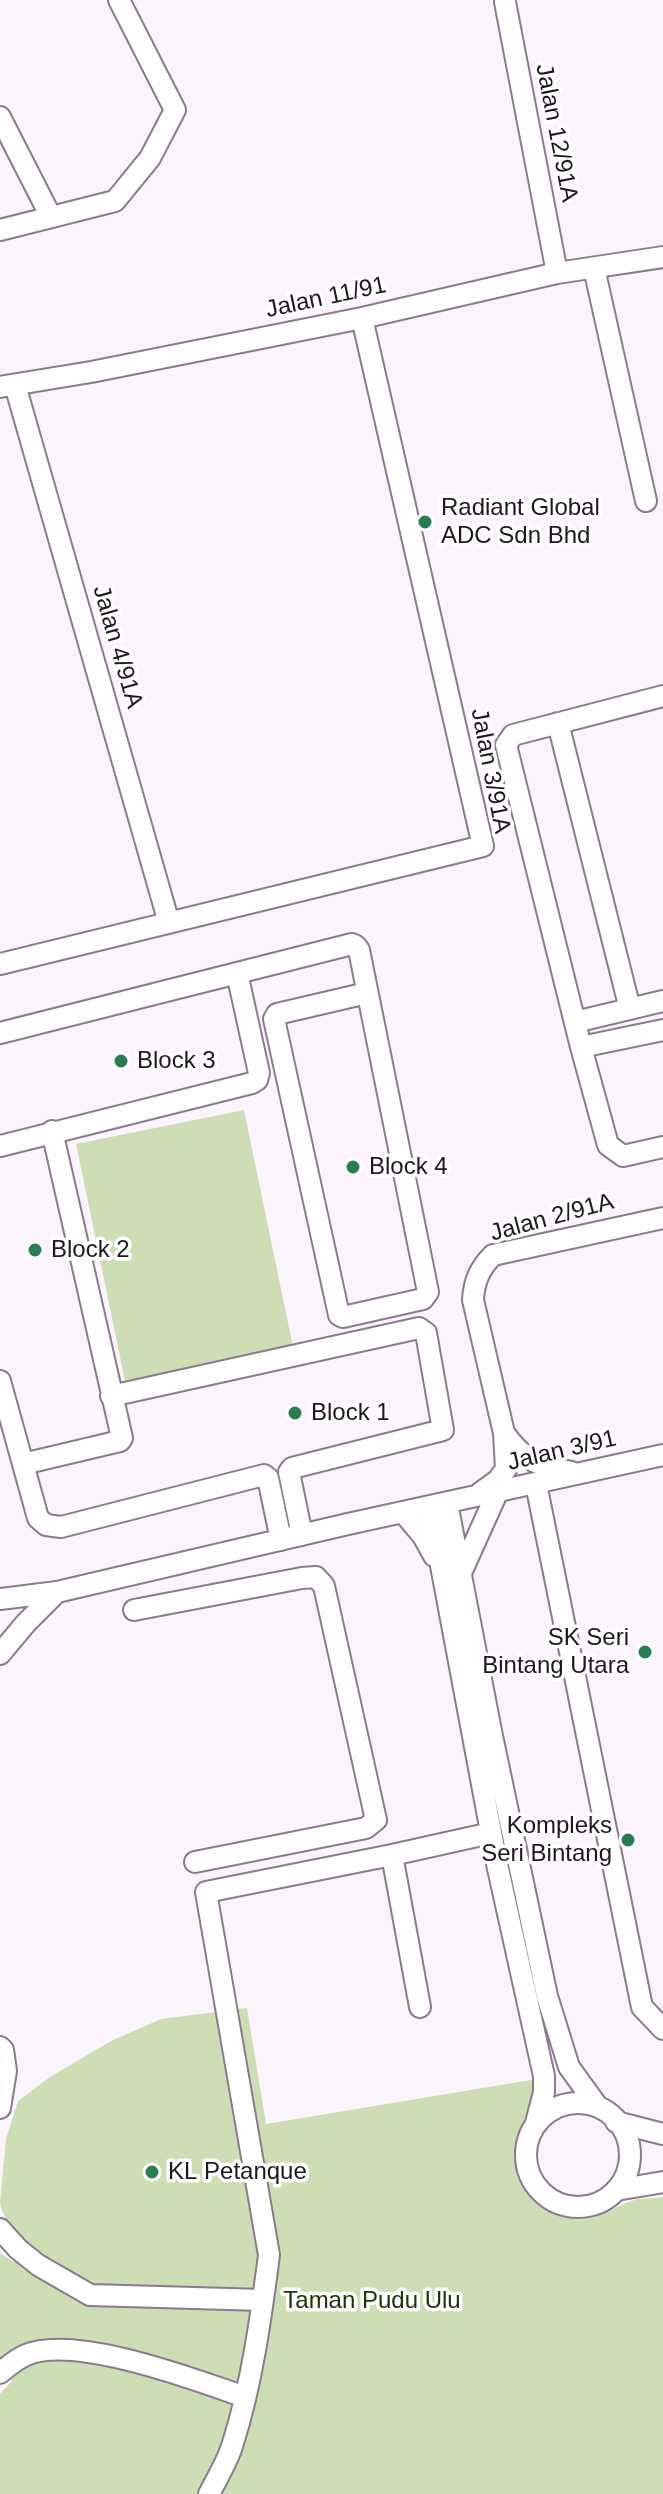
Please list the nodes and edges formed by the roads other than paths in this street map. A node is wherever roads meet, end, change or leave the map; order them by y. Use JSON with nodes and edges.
{"nodes":[{"id":1,"x":119,"y":0,"type":"edge"},
{"id":2,"x":505,"y":2,"type":"dead end"},
{"id":3,"x":0,"y":117,"type":"edge"},
{"id":4,"x":51,"y":217,"type":"junction"},
{"id":5,"x":0,"y":230,"type":"edge"},
{"id":6,"x":663,"y":257,"type":"edge"},
{"id":7,"x":594,"y":268,"type":"junction"},
{"id":8,"x":557,"y":273,"type":"junction"},
{"id":9,"x":362,"y":318,"type":"junction"},
{"id":10,"x":7,"y":386,"type":"edge"},
{"id":11,"x":646,"y":501,"type":"dead end"},
{"id":12,"x":663,"y":696,"type":"edge"},
{"id":13,"x":558,"y":723,"type":"junction"},
{"id":14,"x":169,"y":923,"type":"junction"},
{"id":15,"x":0,"y":964,"type":"edge"},
{"id":16,"x":237,"y":973,"type":"junction"},
{"id":17,"x":367,"y":993,"type":"junction"},
{"id":18,"x":663,"y":1001,"type":"edge"},
{"id":19,"x":630,"y":1009,"type":"junction"},
{"id":20,"x":575,"y":1022,"type":"junction"},
{"id":21,"x":663,"y":1030,"type":"edge"},
{"id":22,"x":0,"y":1033,"type":"edge"},
{"id":23,"x":581,"y":1047,"type":"junction"},
{"id":24,"x":52,"y":1131,"type":"junction"},
{"id":25,"x":0,"y":1146,"type":"edge"},
{"id":26,"x":663,"y":1147,"type":"edge"},
{"id":27,"x":663,"y":1218,"type":"edge"},
{"id":28,"x":0,"y":1381,"type":"edge"},
{"id":29,"x":111,"y":1396,"type":"junction"},
{"id":30,"x":504,"y":1433,"type":"junction"},
{"id":31,"x":663,"y":1455,"type":"edge"},
{"id":32,"x":23,"y":1464,"type":"junction"},
{"id":33,"x":579,"y":1473,"type":"junction"},
{"id":34,"x":536,"y":1484,"type":"junction"},
{"id":35,"x":497,"y":1493,"type":"junction"},
{"id":36,"x":473,"y":1498,"type":"junction"},
{"id":37,"x":438,"y":1505,"type":"junction"},
{"id":38,"x":403,"y":1512,"type":"junction"},
{"id":39,"x":302,"y":1535,"type":"junction"},
{"id":40,"x":281,"y":1540,"type":"junction"},
{"id":41,"x":453,"y":1575,"type":"junction"},
{"id":42,"x":57,"y":1592,"type":"junction"},
{"id":43,"x":0,"y":1599,"type":"edge"},
{"id":44,"x":134,"y":1610,"type":"dead end"},
{"id":45,"x":0,"y":1654,"type":"edge"},
{"id":46,"x":491,"y":1833,"type":"junction"},
{"id":47,"x":392,"y":1855,"type":"junction"},
{"id":48,"x":195,"y":1862,"type":"dead end"},
{"id":49,"x":420,"y":2007,"type":"dead end"},
{"id":50,"x":663,"y":2029,"type":"edge"},
{"id":51,"x":0,"y":2047,"type":"edge"},
{"id":52,"x":598,"y":2107,"type":"junction"},
{"id":53,"x":0,"y":2108,"type":"edge"},
{"id":54,"x":616,"y":2122,"type":"junction"},
{"id":55,"x":536,"y":2123,"type":"junction"},
{"id":56,"x":663,"y":2134,"type":"edge"},
{"id":57,"x":663,"y":2182,"type":"edge"},
{"id":58,"x":616,"y":2190,"type":"junction"},
{"id":59,"x":0,"y":2229,"type":"edge"},
{"id":60,"x":263,"y":2300,"type":"junction"},
{"id":61,"x":0,"y":2373,"type":"edge"},
{"id":62,"x":245,"y":2397,"type":"junction"},
{"id":63,"x":209,"y":2494,"type":"edge"}],
"edges":[{"from":1,"to":4,"type":"street"},
{"from":2,"to":8,"type":"street","name":"Jalan 12/91A"},
{"from":3,"to":4,"type":"street"},
{"from":4,"to":5,"type":"street"},
{"from":6,"to":7,"type":"street","name":"Jalan 11/91"},
{"from":7,"to":8,"type":"street","name":"Jalan 11/91"},
{"from":7,"to":11,"type":"street"},
{"from":8,"to":9,"type":"street","name":"Jalan 11/91"},
{"from":9,"to":10,"type":"street","name":"Jalan 11/91"},
{"from":9,"to":14,"type":"street","name":"Jalan 3/91A"},
{"from":10,"to":14,"type":"street","name":"Jalan 4/91A"},
{"from":12,"to":13,"type":"street"},
{"from":13,"to":19,"type":"street"},
{"from":13,"to":20,"type":"street"},
{"from":14,"to":15,"type":"street","name":"Jalan 3/91A"},
{"from":16,"to":17,"type":"street"},
{"from":16,"to":22,"type":"street"},
{"from":16,"to":24,"type":"street"},
{"from":17,"to":17,"type":"street"},
{"from":18,"to":19,"type":"street"},
{"from":19,"to":20,"type":"street"},
{"from":20,"to":23,"type":"street"},
{"from":21,"to":23,"type":"street"},
{"from":23,"to":26,"type":"street"},
{"from":24,"to":25,"type":"street"},
{"from":24,"to":29,"type":"street"},
{"from":27,"to":30,"type":"street","name":"Jalan 2/91A"},
{"from":28,"to":32,"type":"street"},
{"from":29,"to":32,"type":"street"},
{"from":29,"to":39,"type":"street"},
{"from":30,"to":33,"type":"street"},
{"from":30,"to":36,"type":"street","name":"Jalan 2/91A"},
{"from":31,"to":33,"type":"street","name":"Jalan 3/91"},
{"from":32,"to":40,"type":"street"},
{"from":33,"to":34,"type":"street","name":"Jalan 3/91"},
{"from":34,"to":35,"type":"street","name":"Jalan 3/91"},
{"from":34,"to":50,"type":"street"},
{"from":35,"to":36,"type":"street","name":"Jalan 3/91"},
{"from":35,"to":41,"type":"street"},
{"from":36,"to":37,"type":"street","name":"Jalan 3/91"},
{"from":37,"to":38,"type":"street","name":"Jalan 3/91"},
{"from":37,"to":41,"type":"street"},
{"from":38,"to":39,"type":"street","name":"Jalan 3/91"},
{"from":38,"to":41,"type":"street"},
{"from":39,"to":40,"type":"street","name":"Jalan 3/91"},
{"from":40,"to":42,"type":"street","name":"Jalan 3/91"},
{"from":41,"to":46,"type":"street"},
{"from":41,"to":52,"type":"street"},
{"from":42,"to":43,"type":"street","name":"Jalan 3/91"},
{"from":42,"to":45,"type":"street"},
{"from":44,"to":48,"type":"street"},
{"from":46,"to":47,"type":"street"},
{"from":46,"to":55,"type":"street"},
{"from":47,"to":49,"type":"street"},
{"from":47,"to":60,"type":"street"},
{"from":51,"to":53,"type":"street"},
{"from":52,"to":54,"type":"street"},
{"from":52,"to":55,"type":"street"},
{"from":54,"to":56,"type":"street"},
{"from":54,"to":58,"type":"street"},
{"from":55,"to":58,"type":"street"},
{"from":57,"to":58,"type":"street"},
{"from":59,"to":60,"type":"street"},
{"from":60,"to":62,"type":"street"},
{"from":61,"to":62,"type":"street"},
{"from":62,"to":63,"type":"street"}]}
